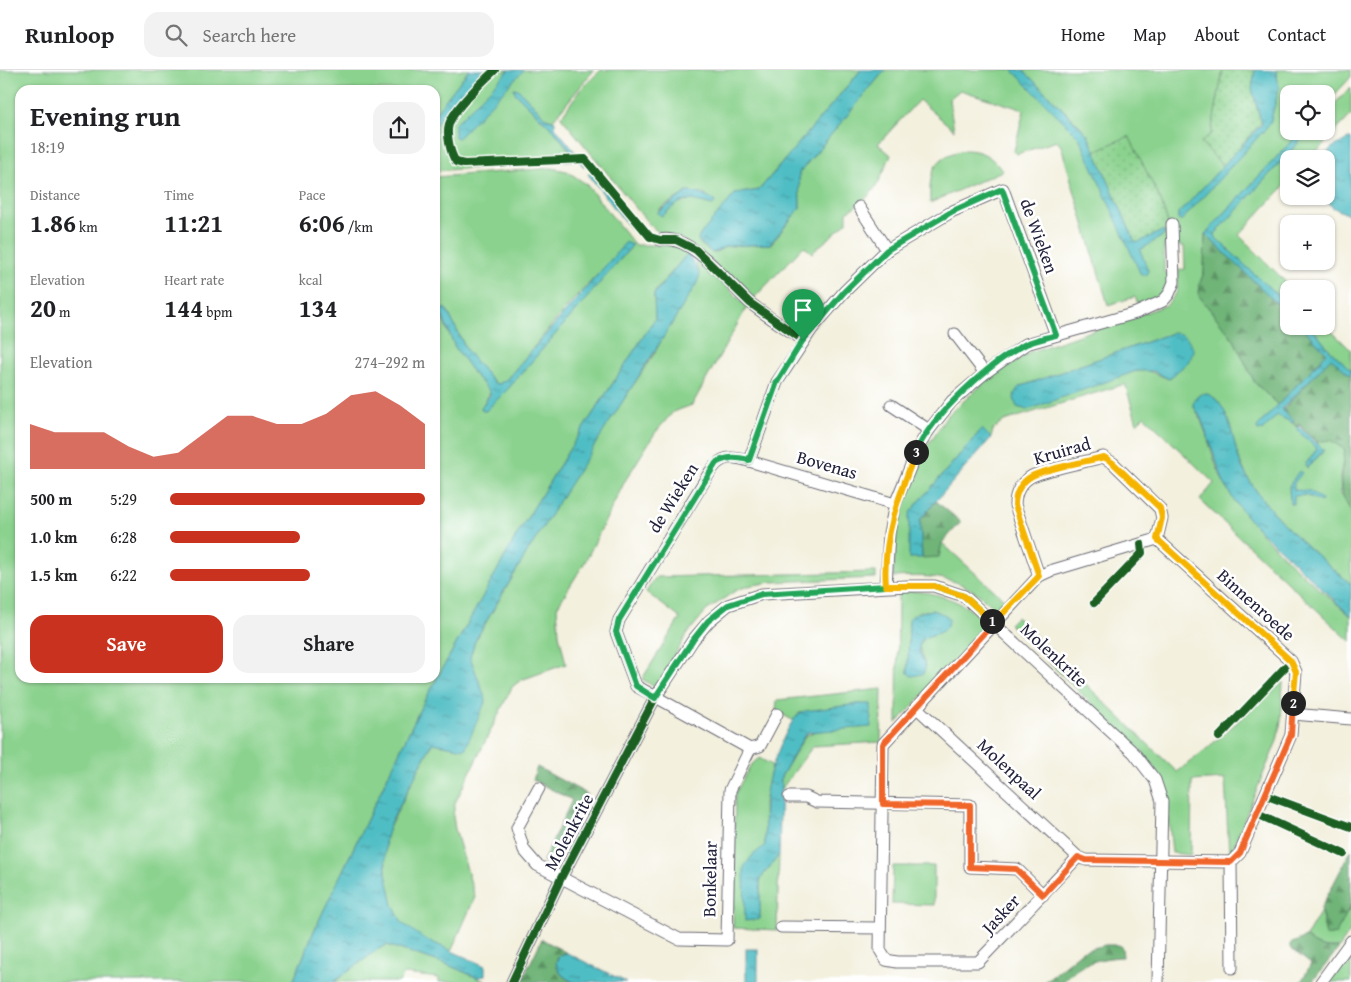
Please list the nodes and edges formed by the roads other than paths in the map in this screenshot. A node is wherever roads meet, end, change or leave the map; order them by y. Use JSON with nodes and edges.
{"nodes":[{"id":1,"x":859,"y":207,"type":"dead end"},
{"id":2,"x":1172,"y":224,"type":"dead end"},
{"id":3,"x":660,"y":240,"type":"dead end"},
{"id":4,"x":887,"y":250,"type":"junction"},
{"id":5,"x":955,"y":334,"type":"dead end"},
{"id":6,"x":1056,"y":335,"type":"junction"},
{"id":7,"x":803,"y":340,"type":"junction"},
{"id":8,"x":985,"y":373,"type":"junction"},
{"id":9,"x":891,"y":405,"type":"dead end"},
{"id":10,"x":929,"y":430,"type":"junction"},
{"id":11,"x":749,"y":460,"type":"junction"},
{"id":12,"x":895,"y":504,"type":"junction"},
{"id":13,"x":1157,"y":539,"type":"junction"},
{"id":14,"x":1039,"y":576,"type":"junction"},
{"id":15,"x":886,"y":586,"type":"junction"},
{"id":16,"x":994,"y":623,"type":"junction"},
{"id":17,"x":655,"y":698,"type":"junction"},
{"id":18,"x":916,"y":708,"type":"junction"},
{"id":19,"x":777,"y":714,"type":"dead end"},
{"id":20,"x":1293,"y":714,"type":"junction"},
{"id":21,"x":1351,"y":719,"type":"edge"},
{"id":22,"x":750,"y":749,"type":"junction"},
{"id":23,"x":539,"y":788,"type":"dead end"},
{"id":24,"x":789,"y":797,"type":"dead end"},
{"id":25,"x":883,"y":804,"type":"junction"},
{"id":26,"x":1078,"y":857,"type":"junction"},
{"id":27,"x":1160,"y":862,"type":"junction"},
{"id":28,"x":1231,"y":862,"type":"junction"},
{"id":29,"x":562,"y":878,"type":"junction"},
{"id":30,"x":1043,"y":895,"type":"junction"},
{"id":31,"x":781,"y":927,"type":"dead end"},
{"id":32,"x":880,"y":928,"type":"junction"},
{"id":33,"x":1351,"y":941,"type":"edge"},
{"id":34,"x":1232,"y":968,"type":"dead end"},
{"id":35,"x":512,"y":982,"type":"edge"},
{"id":36,"x":1158,"y":982,"type":"edge"},
{"id":37,"x":1321,"y":982,"type":"edge"}],
"edges":[{"from":1,"to":4,"type":"street"},
{"from":2,"to":6,"type":"street"},
{"from":3,"to":7,"type":"street"},
{"from":4,"to":6,"type":"street","name":"de Wieken"},
{"from":4,"to":7,"type":"street","name":"de Wieken"},
{"from":5,"to":8,"type":"street"},
{"from":6,"to":8,"type":"street"},
{"from":7,"to":11,"type":"street","name":"de Wieken"},
{"from":8,"to":10,"type":"street"},
{"from":9,"to":10,"type":"street"},
{"from":10,"to":12,"type":"street"},
{"from":11,"to":12,"type":"street","name":"Bovenas"},
{"from":11,"to":17,"type":"street","name":"de Wieken"},
{"from":12,"to":15,"type":"street"},
{"from":13,"to":14,"type":"street"},
{"from":13,"to":14,"type":"street","name":"Kruirad"},
{"from":13,"to":20,"type":"street","name":"Binnenroede"},
{"from":14,"to":16,"type":"street","name":"Jasker"},
{"from":15,"to":16,"type":"street","name":"Molenkrite"},
{"from":15,"to":17,"type":"street","name":"Molenkrite"},
{"from":16,"to":18,"type":"street","name":"Jasker"},
{"from":16,"to":27,"type":"street","name":"Molenkrite"},
{"from":17,"to":22,"type":"street"},
{"from":17,"to":29,"type":"street","name":"Molenkrite"},
{"from":18,"to":25,"type":"street","name":"Jasker"},
{"from":18,"to":26,"type":"street","name":"Molenpaal"},
{"from":19,"to":22,"type":"street"},
{"from":20,"to":21,"type":"street"},
{"from":20,"to":28,"type":"street","name":"Binnenroede"},
{"from":22,"to":29,"type":"street","name":"Bonkelaar"},
{"from":23,"to":29,"type":"street"},
{"from":24,"to":25,"type":"street"},
{"from":25,"to":30,"type":"street"},
{"from":25,"to":32,"type":"street","name":"Jasker"},
{"from":26,"to":27,"type":"street"},
{"from":26,"to":30,"type":"street","name":"Jasker"},
{"from":27,"to":28,"type":"street"},
{"from":27,"to":36,"type":"street","name":"Molenkrite"},
{"from":28,"to":34,"type":"street"},
{"from":29,"to":35,"type":"street","name":"Molenkrite"},
{"from":30,"to":32,"type":"street","name":"Jasker"},
{"from":31,"to":32,"type":"street"},
{"from":33,"to":37,"type":"street"}]}
